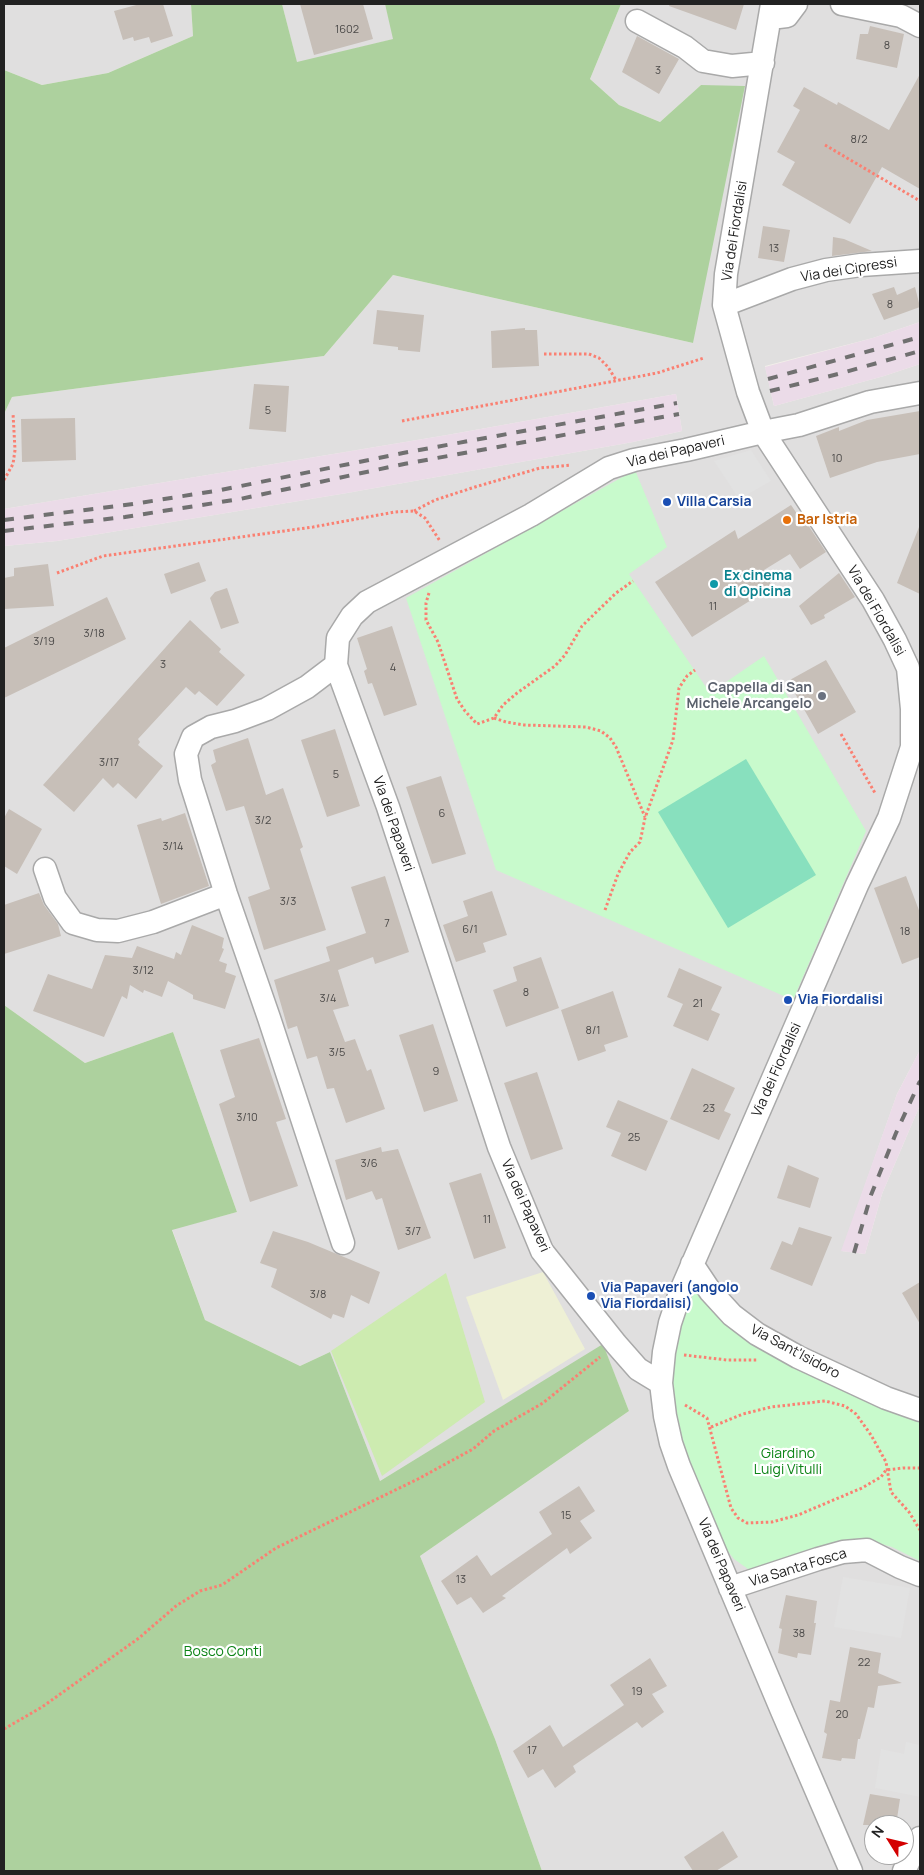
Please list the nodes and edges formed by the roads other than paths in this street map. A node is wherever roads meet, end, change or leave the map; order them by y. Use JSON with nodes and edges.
{"nodes":[{"id":1,"x":796,"y":4,"type":"edge"},
{"id":2,"x":842,"y":4,"type":"edge"},
{"id":3,"x":771,"y":11,"type":"edge"},
{"id":4,"x":636,"y":21,"type":"dead end"},
{"id":5,"x":920,"y":26,"type":"edge"},
{"id":6,"x":763,"y":63,"type":"junction"},
{"id":7,"x":920,"y":261,"type":"edge"},
{"id":8,"x":724,"y":305,"type":"junction"},
{"id":9,"x":920,"y":394,"type":"edge"},
{"id":10,"x":764,"y":432,"type":"junction"},
{"id":11,"x":336,"y":666,"type":"junction"},
{"id":12,"x":45,"y":869,"type":"dead end"},
{"id":13,"x":226,"y":894,"type":"junction"},
{"id":14,"x":343,"y":1242,"type":"dead end"},
{"id":15,"x":692,"y":1264,"type":"junction"},
{"id":16,"x":662,"y":1391,"type":"junction"},
{"id":17,"x":920,"y":1410,"type":"edge"},
{"id":18,"x":920,"y":1574,"type":"edge"},
{"id":19,"x":730,"y":1588,"type":"junction"},
{"id":20,"x":920,"y":1838,"type":"edge"},
{"id":21,"x":852,"y":1871,"type":"edge"},
{"id":22,"x":904,"y":1871,"type":"edge"}],
"edges":[{"from":1,"to":3,"type":"street"},
{"from":2,"to":5,"type":"street"},
{"from":3,"to":6,"type":"street","name":"Via dei Fiordalisi"},
{"from":4,"to":6,"type":"street"},
{"from":6,"to":8,"type":"street","name":"Via dei Fiordalisi"},
{"from":7,"to":8,"type":"street","name":"Via dei Cipressi"},
{"from":8,"to":10,"type":"street","name":"Via dei Fiordalisi"},
{"from":9,"to":10,"type":"street","name":"Via dei Papaveri"},
{"from":10,"to":11,"type":"street","name":"Via dei Papaveri"},
{"from":10,"to":15,"type":"street","name":"Via dei Fiordalisi"},
{"from":11,"to":13,"type":"street"},
{"from":11,"to":16,"type":"street","name":"Via dei Papaveri"},
{"from":12,"to":13,"type":"street"},
{"from":13,"to":14,"type":"street"},
{"from":15,"to":16,"type":"street","name":"Via dei Fiordalisi"},
{"from":15,"to":17,"type":"street","name":"Via Sant'Isidoro"},
{"from":16,"to":19,"type":"street","name":"Via dei Papaveri"},
{"from":18,"to":19,"type":"street","name":"Via Santa Fosca"},
{"from":19,"to":21,"type":"street","name":"Via dei Papaveri"},
{"from":20,"to":22,"type":"street"}]}
